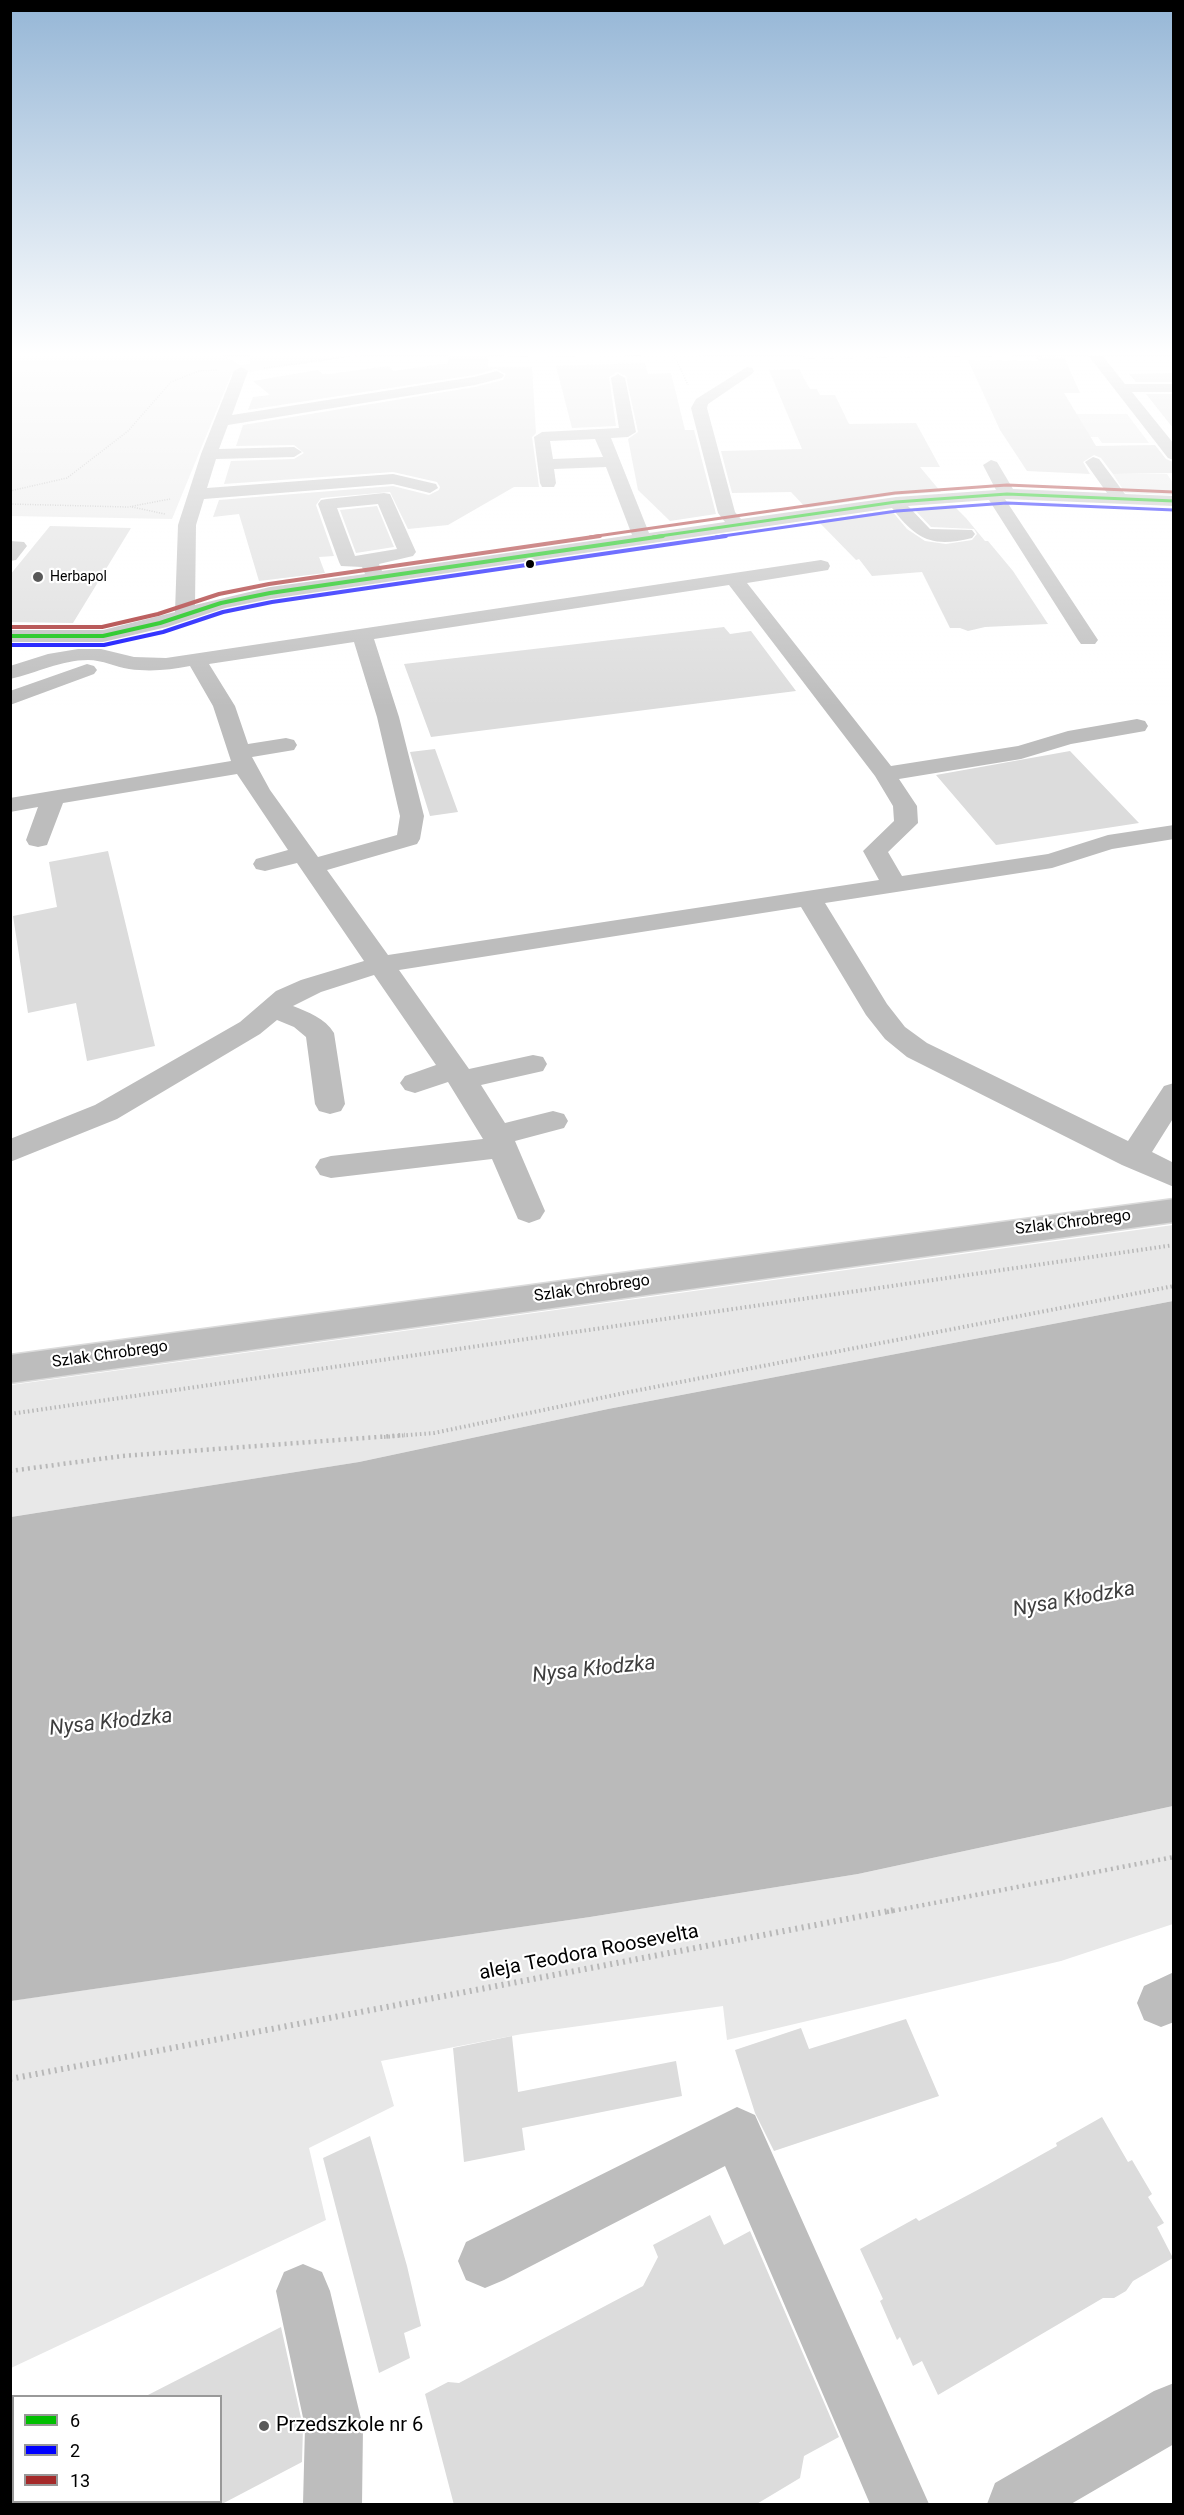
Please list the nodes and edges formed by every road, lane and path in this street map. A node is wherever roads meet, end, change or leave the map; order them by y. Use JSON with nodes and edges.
{"nodes":[{"id":1,"x":74,"y":472,"type":"edge"},
{"id":2,"x":203,"y":472,"type":"edge"},
{"id":3,"x":547,"y":472,"type":"edge"},
{"id":4,"x":615,"y":472,"type":"edge"},
{"id":5,"x":716,"y":472,"type":"edge"},
{"id":6,"x":993,"y":472,"type":"edge"},
{"id":7,"x":1100,"y":472,"type":"edge"},
{"id":8,"x":548,"y":483,"type":"dead end"},
{"id":9,"x":430,"y":488,"type":"dead end"},
{"id":10,"x":10,"y":491,"type":"edge"},
{"id":11,"x":197,"y":494,"type":"junction"},
{"id":12,"x":646,"y":495,"type":"dead end"},
{"id":13,"x":1000,"y":495,"type":"junction"},
{"id":14,"x":1119,"y":498,"type":"junction"},
{"id":15,"x":1173,"y":501,"type":"edge"},
{"id":16,"x":896,"y":502,"type":"junction"},
{"id":17,"x":10,"y":504,"type":"edge"},
{"id":18,"x":128,"y":507,"type":"junction"},
{"id":19,"x":188,"y":520,"type":"junction"},
{"id":20,"x":736,"y":524,"type":"junction"},
{"id":21,"x":669,"y":534,"type":"junction"},
{"id":22,"x":966,"y":534,"type":"dead end"},
{"id":23,"x":642,"y":538,"type":"junction"},
{"id":24,"x":10,"y":546,"type":"edge"},
{"id":25,"x":10,"y":556,"type":"edge"},
{"id":26,"x":822,"y":566,"type":"dead end"},
{"id":27,"x":372,"y":569,"type":"junction"},
{"id":28,"x":734,"y":579,"type":"junction"},
{"id":29,"x":185,"y":615,"type":"junction"},
{"id":30,"x":10,"y":636,"type":"edge"},
{"id":31,"x":363,"y":637,"type":"junction"},
{"id":32,"x":1088,"y":640,"type":"dead end"},
{"id":33,"x":197,"y":660,"type":"junction"},
{"id":34,"x":124,"y":662,"type":"junction"},
{"id":35,"x":10,"y":673,"type":"edge"},
{"id":36,"x":10,"y":699,"type":"edge"},
{"id":37,"x":1137,"y":726,"type":"dead end"},
{"id":38,"x":286,"y":745,"type":"dead end"},
{"id":39,"x":242,"y":759,"type":"junction"},
{"id":40,"x":885,"y":774,"type":"junction"},
{"id":41,"x":53,"y":799,"type":"junction"},
{"id":42,"x":10,"y":806,"type":"edge"},
{"id":43,"x":1173,"y":832,"type":"edge"},
{"id":44,"x":38,"y":840,"type":"dead end"},
{"id":45,"x":306,"y":860,"type":"junction"},
{"id":46,"x":265,"y":864,"type":"dead end"},
{"id":47,"x":894,"y":885,"type":"junction"},
{"id":48,"x":809,"y":898,"type":"junction"},
{"id":49,"x":379,"y":965,"type":"junction"},
{"id":50,"x":273,"y":1008,"type":"junction"},
{"id":51,"x":533,"y":1064,"type":"dead end"},
{"id":52,"x":458,"y":1074,"type":"junction"},
{"id":53,"x":415,"y":1083,"type":"dead end"},
{"id":54,"x":1173,"y":1093,"type":"edge"},
{"id":55,"x":330,"y":1104,"type":"dead end"},
{"id":56,"x":553,"y":1120,"type":"dead end"},
{"id":57,"x":499,"y":1141,"type":"junction"},
{"id":58,"x":10,"y":1151,"type":"edge"},
{"id":59,"x":1132,"y":1157,"type":"junction"},
{"id":60,"x":331,"y":1167,"type":"dead end"},
{"id":61,"x":1173,"y":1176,"type":"edge"},
{"id":62,"x":1173,"y":1210,"type":"edge"},
{"id":63,"x":529,"y":1211,"type":"dead end"},
{"id":64,"x":1173,"y":1245,"type":"edge"},
{"id":65,"x":1173,"y":1286,"type":"edge"},
{"id":66,"x":10,"y":1368,"type":"edge"},
{"id":67,"x":10,"y":1414,"type":"edge"},
{"id":68,"x":10,"y":1471,"type":"edge"},
{"id":69,"x":1173,"y":1857,"type":"edge"},
{"id":70,"x":10,"y":2079,"type":"edge"},
{"id":71,"x":485,"y":2261,"type":"dead end"},
{"id":72,"x":303,"y":2291,"type":"dead end"},
{"id":73,"x":1173,"y":2411,"type":"edge"},
{"id":74,"x":333,"y":2505,"type":"edge"},
{"id":75,"x":900,"y":2505,"type":"edge"},
{"id":76,"x":1016,"y":2505,"type":"edge"}],
"edges":[{"from":1,"to":10,"type":"path"},
{"from":2,"to":11,"type":"street"},
{"from":3,"to":8,"type":"street"},
{"from":4,"to":23,"type":"street"},
{"from":5,"to":20,"type":"street"},
{"from":6,"to":13,"type":"street"},
{"from":7,"to":14,"type":"street"},
{"from":9,"to":11,"type":"street"},
{"from":11,"to":18,"type":"path"},
{"from":11,"to":19,"type":"street"},
{"from":12,"to":21,"type":"street"},
{"from":13,"to":14,"type":"street"},
{"from":13,"to":16,"type":"street"},
{"from":13,"to":32,"type":"street"},
{"from":14,"to":15,"type":"street"},
{"from":16,"to":20,"type":"street"},
{"from":16,"to":22,"type":"street"},
{"from":17,"to":18,"type":"path"},
{"from":18,"to":19,"type":"path"},
{"from":19,"to":29,"type":"street"},
{"from":20,"to":21,"type":"street"},
{"from":21,"to":23,"type":"street"},
{"from":23,"to":27,"type":"street"},
{"from":24,"to":25,"type":"street"},
{"from":26,"to":28,"type":"street"},
{"from":27,"to":27,"type":"street"},
{"from":27,"to":29,"type":"street"},
{"from":28,"to":31,"type":"street"},
{"from":28,"to":40,"type":"street"},
{"from":29,"to":30,"type":"street"},
{"from":31,"to":33,"type":"street"},
{"from":31,"to":45,"type":"street"},
{"from":33,"to":34,"type":"street"},
{"from":33,"to":39,"type":"street"},
{"from":34,"to":35,"type":"street"},
{"from":34,"to":36,"type":"street"},
{"from":37,"to":40,"type":"street"},
{"from":38,"to":39,"type":"street"},
{"from":39,"to":41,"type":"street"},
{"from":39,"to":45,"type":"street"},
{"from":40,"to":47,"type":"street"},
{"from":41,"to":42,"type":"street"},
{"from":41,"to":44,"type":"street"},
{"from":43,"to":47,"type":"street"},
{"from":45,"to":46,"type":"street"},
{"from":45,"to":49,"type":"street"},
{"from":47,"to":48,"type":"street"},
{"from":48,"to":49,"type":"street"},
{"from":48,"to":59,"type":"street"},
{"from":49,"to":50,"type":"street"},
{"from":49,"to":52,"type":"street"},
{"from":50,"to":55,"type":"street"},
{"from":50,"to":58,"type":"street"},
{"from":51,"to":52,"type":"street"},
{"from":52,"to":53,"type":"street"},
{"from":52,"to":57,"type":"street"},
{"from":54,"to":59,"type":"street"},
{"from":56,"to":57,"type":"street"},
{"from":57,"to":60,"type":"street"},
{"from":57,"to":63,"type":"street"},
{"from":59,"to":61,"type":"street"},
{"from":62,"to":66,"type":"street","name":"Szlak Chrobrego"},
{"from":64,"to":67,"type":"path"},
{"from":65,"to":68,"type":"path"},
{"from":69,"to":70,"type":"path","name":"aleja Teodora Roosevelta"},
{"from":71,"to":75,"type":"street"},
{"from":72,"to":74,"type":"street"},
{"from":73,"to":76,"type":"street"}]}
